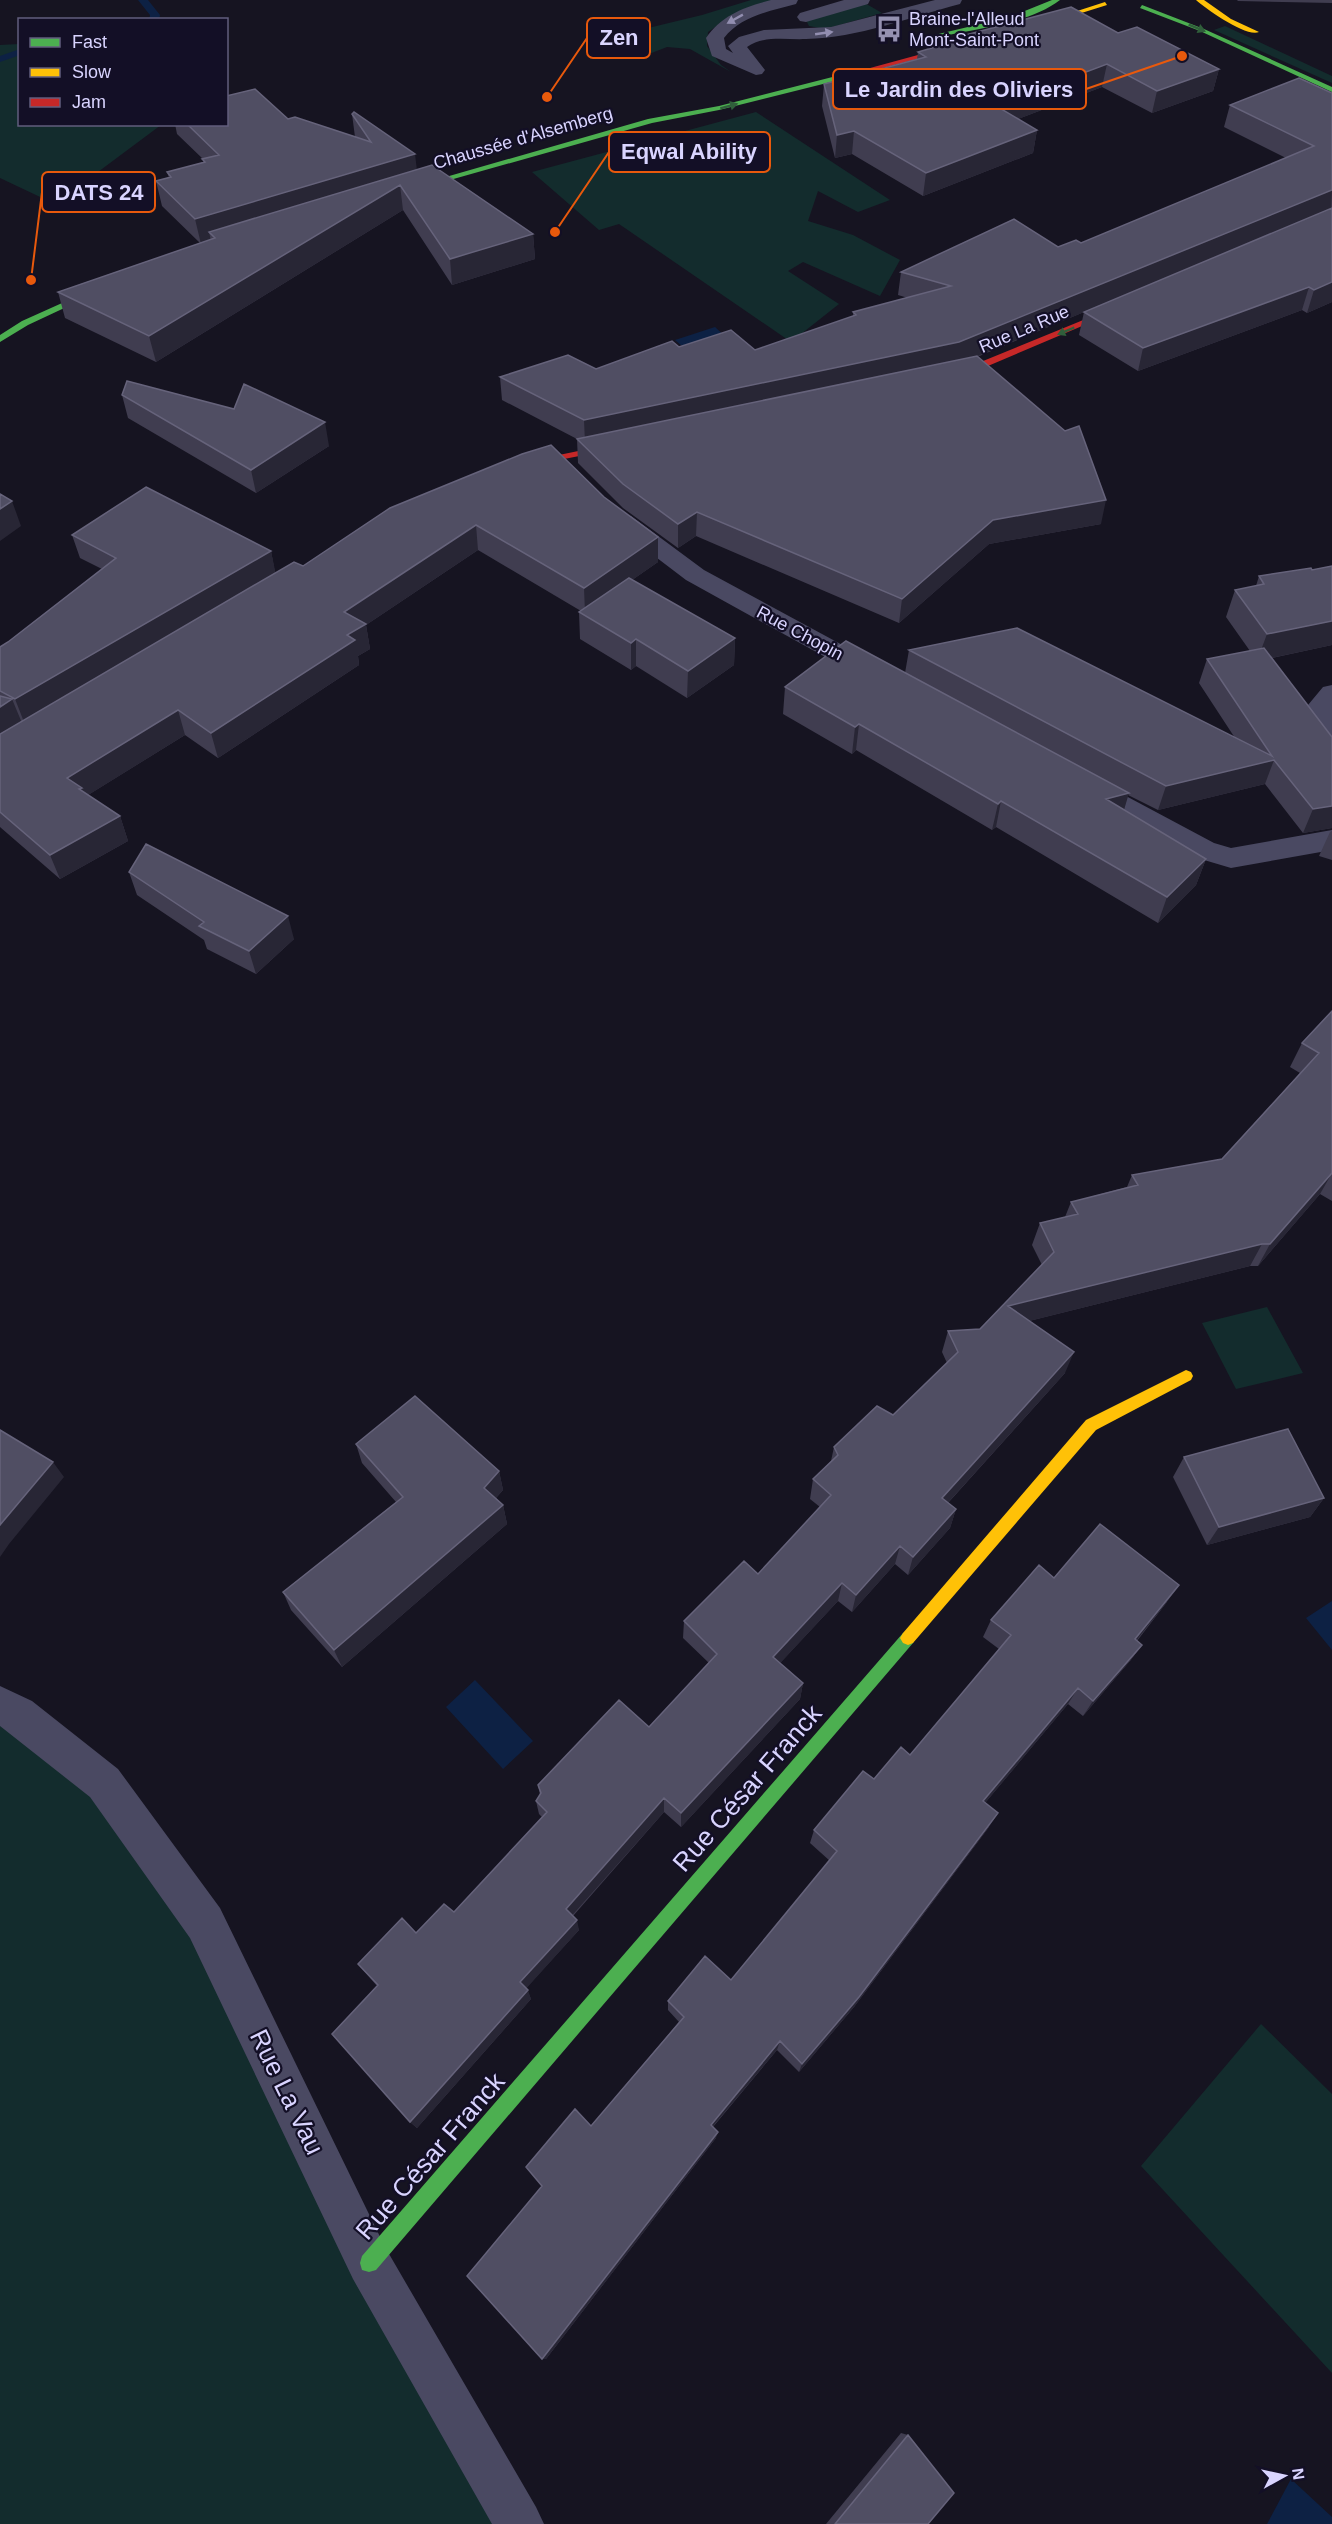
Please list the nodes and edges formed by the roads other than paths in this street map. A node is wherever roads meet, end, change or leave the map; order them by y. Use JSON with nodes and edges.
{"nodes":[{"id":1,"x":790,"y":0,"type":"edge"},
{"id":2,"x":862,"y":0,"type":"edge"},
{"id":3,"x":954,"y":0,"type":"edge"},
{"id":4,"x":1057,"y":0,"type":"edge"},
{"id":5,"x":1090,"y":0,"type":"edge"},
{"id":6,"x":1199,"y":0,"type":"edge"},
{"id":7,"x":1170,"y":3,"type":"dead end"},
{"id":8,"x":1114,"y":5,"type":"junction"},
{"id":9,"x":1142,"y":7,"type":"junction"},
{"id":10,"x":993,"y":10,"type":"dead end"},
{"id":11,"x":774,"y":34,"type":"junction"},
{"id":12,"x":940,"y":34,"type":"junction"},
{"id":13,"x":921,"y":40,"type":"dead end"},
{"id":14,"x":1270,"y":40,"type":"dead end"},
{"id":15,"x":756,"y":70,"type":"junction"},
{"id":16,"x":795,"y":74,"type":"dead end"},
{"id":17,"x":774,"y":80,"type":"junction"},
{"id":18,"x":1332,"y":90,"type":"edge"},
{"id":19,"x":651,"y":121,"type":"junction"},
{"id":20,"x":398,"y":192,"type":"edge"},
{"id":21,"x":115,"y":282,"type":"edge"},
{"id":22,"x":1132,"y":303,"type":"edge"},
{"id":23,"x":0,"y":339,"type":"edge"},
{"id":24,"x":926,"y":383,"type":"edge"},
{"id":25,"x":634,"y":443,"type":"edge"},
{"id":26,"x":513,"y":472,"type":"edge"},
{"id":27,"x":606,"y":507,"type":"edge"},
{"id":28,"x":892,"y":682,"type":"edge"},
{"id":29,"x":1332,"y":693,"type":"edge"},
{"id":30,"x":1332,"y":738,"type":"edge"},
{"id":31,"x":1069,"y":778,"type":"edge"},
{"id":32,"x":1332,"y":840,"type":"edge"},
{"id":33,"x":1186,"y":1376,"type":"dead end"},
{"id":34,"x":0,"y":1705,"type":"edge"},
{"id":35,"x":369,"y":2263,"type":"junction"},
{"id":36,"x":519,"y":2524,"type":"edge"}],
"edges":[{"from":1,"to":15,"type":"street","one_way":true},
{"from":2,"to":11,"type":"street"},
{"from":11,"to":3,"type":"street","one_way":true},
{"from":4,"to":12,"type":"main road"},
{"from":5,"to":8,"type":"main road"},
{"from":6,"to":14,"type":"main road"},
{"from":7,"to":9,"type":"main road"},
{"from":8,"to":9,"type":"main road"},
{"from":19,"to":8,"type":"main road","name":"Chaussée d'Alsemberg","one_way":true},
{"from":9,"to":18,"type":"main road","one_way":true},
{"from":10,"to":12,"type":"main road"},
{"from":11,"to":15,"type":"street"},
{"from":12,"to":13,"type":"main road"},
{"from":15,"to":17,"type":"street"},
{"from":16,"to":17,"type":"main road","name":"Chaussée d'Alsemberg"},
{"from":17,"to":19,"type":"main road","name":"Chaussée d'Alsemberg"},
{"from":19,"to":20,"type":"main road","name":"Chaussée d'Alsemberg"},
{"from":21,"to":23,"type":"main road"},
{"from":22,"to":24,"type":"main road","name":"Rue La Rue","one_way":true},
{"from":25,"to":26,"type":"main road"},
{"from":27,"to":28,"type":"street","name":"Rue Chopin"},
{"from":29,"to":30,"type":"street"},
{"from":31,"to":32,"type":"street"},
{"from":33,"to":35,"type":"main road","name":"Rue César Franck"},
{"from":34,"to":35,"type":"street","name":"Rue La Vau"},
{"from":35,"to":36,"type":"street","name":"Rue La Vau"}]}
